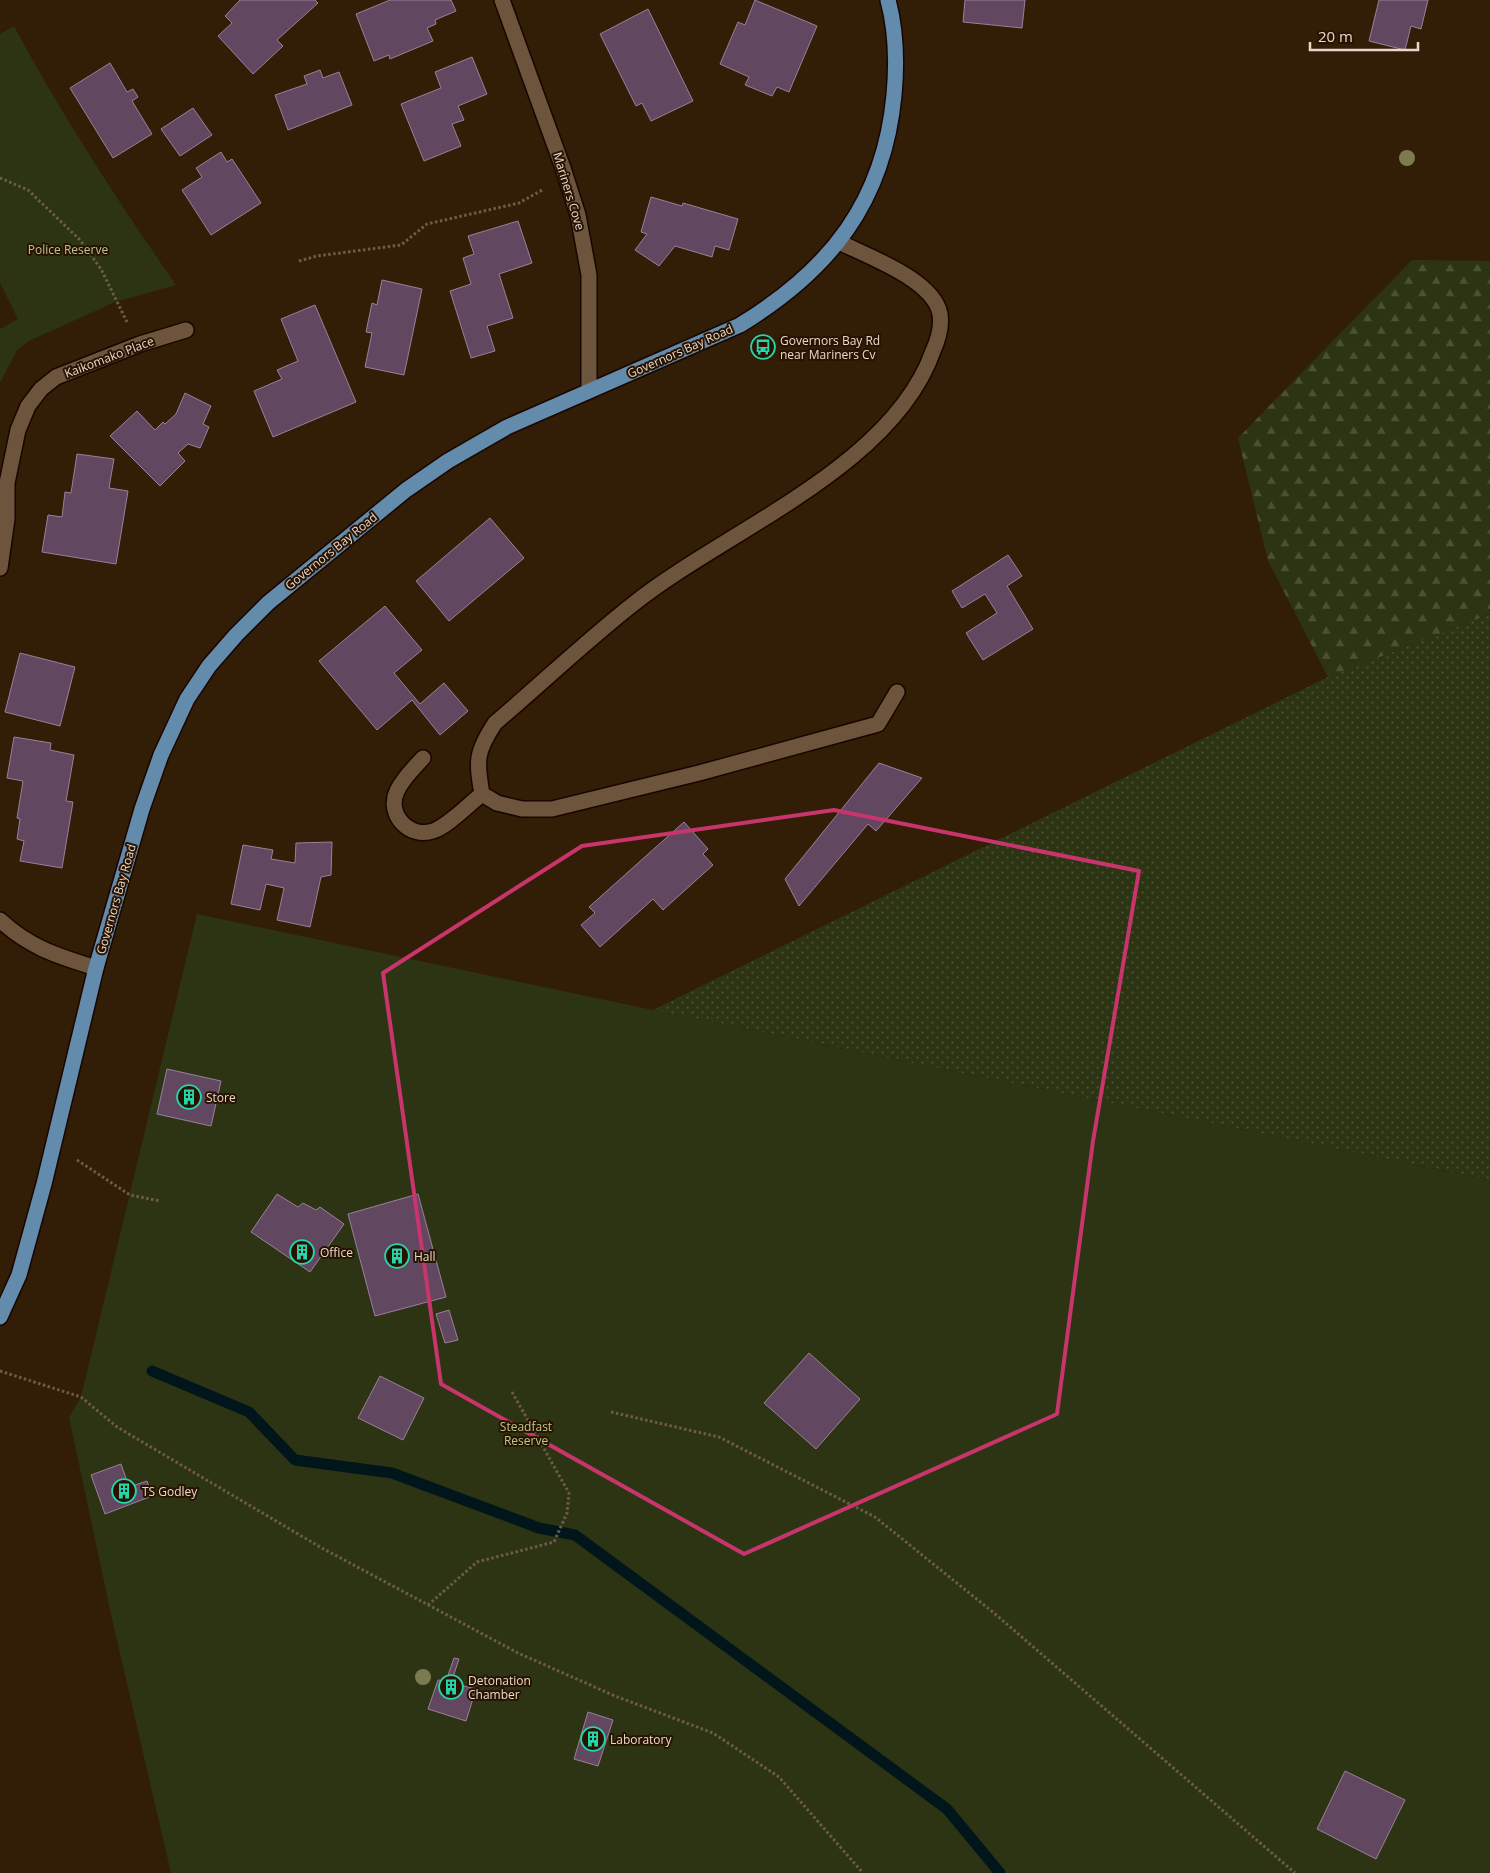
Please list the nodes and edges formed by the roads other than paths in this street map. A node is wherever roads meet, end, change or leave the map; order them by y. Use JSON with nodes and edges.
{"nodes":[{"id":1,"x":502,"y":0,"type":"edge"},
{"id":2,"x":888,"y":0,"type":"edge"},
{"id":3,"x":839,"y":242,"type":"junction"},
{"id":4,"x":186,"y":330,"type":"dead end"},
{"id":5,"x":589,"y":391,"type":"junction"},
{"id":6,"x":0,"y":568,"type":"edge"},
{"id":7,"x":897,"y":692,"type":"dead end"},
{"id":8,"x":423,"y":758,"type":"dead end"},
{"id":9,"x":482,"y":794,"type":"junction"},
{"id":10,"x":0,"y":920,"type":"edge"},
{"id":11,"x":96,"y":968,"type":"junction"},
{"id":12,"x":0,"y":1317,"type":"edge"}],
"edges":[{"from":1,"to":5,"type":"street","name":"Mariners Cove"},
{"from":2,"to":3,"type":"main road","name":"Governors Bay Road"},
{"from":3,"to":5,"type":"main road","name":"Governors Bay Road"},
{"from":3,"to":9,"type":"street"},
{"from":4,"to":6,"type":"street","name":"Kaikomako Place"},
{"from":5,"to":11,"type":"main road","name":"Governors Bay Road"},
{"from":7,"to":9,"type":"street"},
{"from":8,"to":9,"type":"street"},
{"from":10,"to":11,"type":"street"},
{"from":11,"to":12,"type":"main road","name":"Governors Bay Road"}]}
